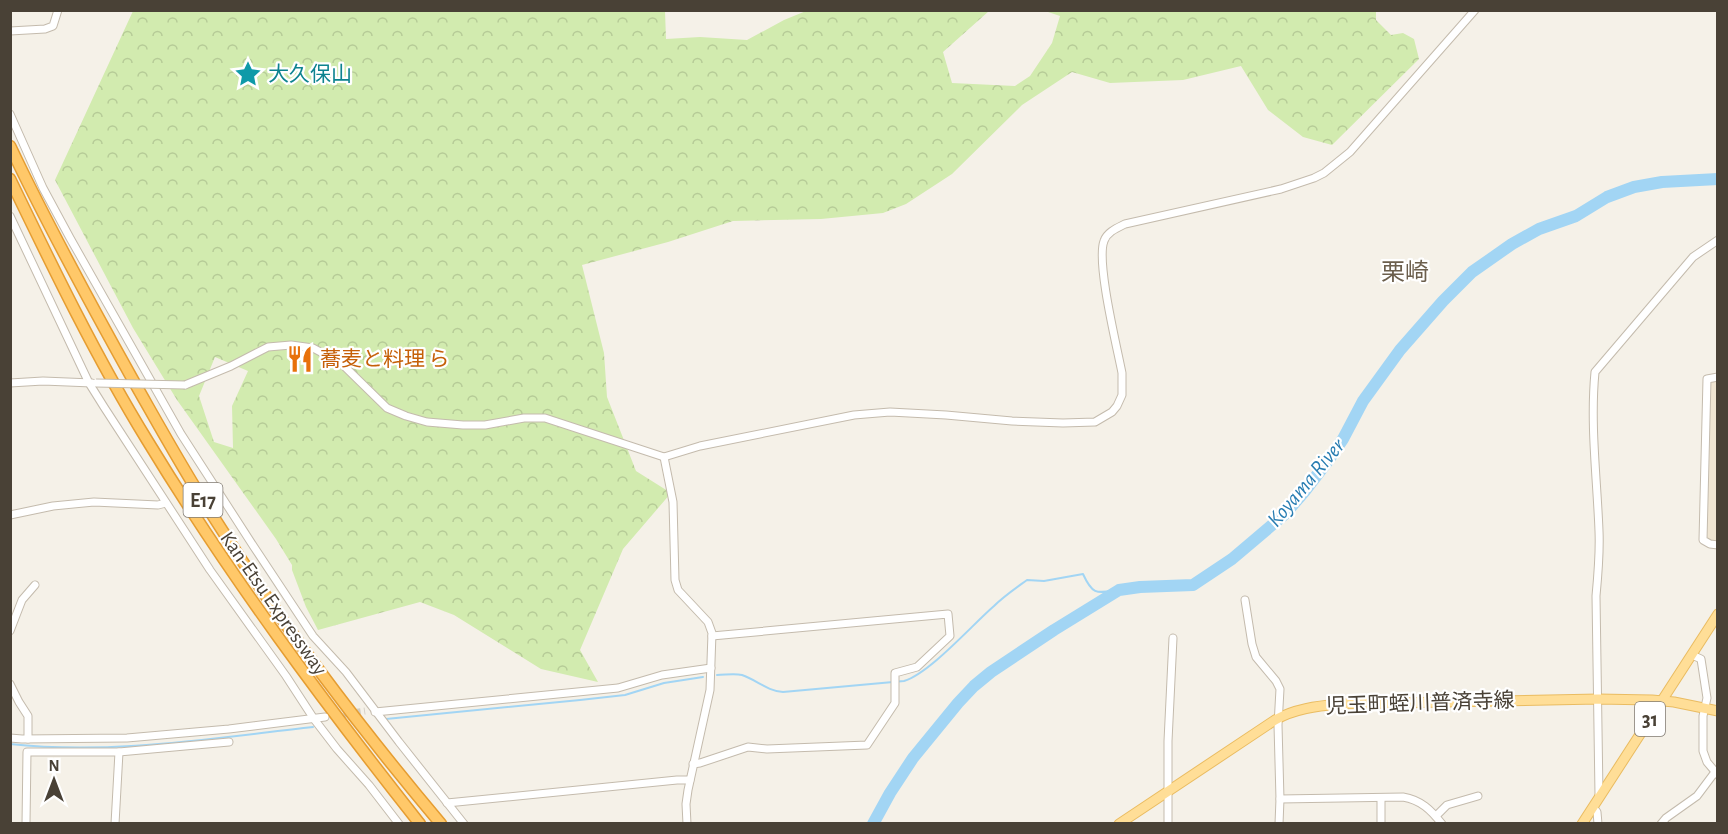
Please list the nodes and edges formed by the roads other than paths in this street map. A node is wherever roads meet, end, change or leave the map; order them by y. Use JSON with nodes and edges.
{"nodes":[{"id":1,"x":58,"y":10,"type":"edge"},
{"id":2,"x":1475,"y":10,"type":"edge"},
{"id":3,"x":10,"y":31,"type":"edge"},
{"id":4,"x":10,"y":114,"type":"edge"},
{"id":5,"x":10,"y":146,"type":"edge"},
{"id":6,"x":10,"y":179,"type":"edge"},
{"id":7,"x":10,"y":216,"type":"edge"},
{"id":8,"x":1718,"y":240,"type":"edge"},
{"id":9,"x":1718,"y":377,"type":"edge"},
{"id":10,"x":10,"y":383,"type":"edge"},
{"id":11,"x":93,"y":383,"type":"junction"},
{"id":12,"x":664,"y":457,"type":"junction"},
{"id":13,"x":166,"y":503,"type":"junction"},
{"id":14,"x":10,"y":515,"type":"edge"},
{"id":15,"x":1718,"y":545,"type":"edge"},
{"id":16,"x":35,"y":585,"type":"dead end"},
{"id":17,"x":1245,"y":600,"type":"dead end"},
{"id":18,"x":1718,"y":614,"type":"edge"},
{"id":19,"x":10,"y":631,"type":"edge"},
{"id":20,"x":712,"y":636,"type":"junction"},
{"id":21,"x":1173,"y":638,"type":"dead end"},
{"id":22,"x":1692,"y":655,"type":"junction"},
{"id":23,"x":711,"y":668,"type":"junction"},
{"id":24,"x":10,"y":684,"type":"edge"},
{"id":25,"x":1598,"y":699,"type":"junction"},
{"id":26,"x":1662,"y":700,"type":"junction"},
{"id":27,"x":1704,"y":708,"type":"junction"},
{"id":28,"x":370,"y":710,"type":"junction"},
{"id":29,"x":1718,"y":711,"type":"edge"},
{"id":30,"x":325,"y":717,"type":"tunnel mouth"},
{"id":31,"x":1278,"y":718,"type":"junction"},
{"id":32,"x":314,"y":719,"type":"junction"},
{"id":33,"x":10,"y":738,"type":"edge"},
{"id":34,"x":28,"y":739,"type":"junction"},
{"id":35,"x":229,"y":742,"type":"dead end"},
{"id":36,"x":119,"y":752,"type":"junction"},
{"id":37,"x":693,"y":764,"type":"junction"},
{"id":38,"x":1716,"y":773,"type":"edge"},
{"id":39,"x":690,"y":780,"type":"junction"},
{"id":40,"x":1168,"y":790,"type":"junction"},
{"id":41,"x":1599,"y":795,"type":"junction"},
{"id":42,"x":1478,"y":796,"type":"dead end"},
{"id":43,"x":1381,"y":798,"type":"junction"},
{"id":44,"x":1280,"y":799,"type":"junction"},
{"id":45,"x":447,"y":803,"type":"junction"},
{"id":46,"x":1593,"y":807,"type":"junction"},
{"id":47,"x":1436,"y":816,"type":"junction"},
{"id":48,"x":26,"y":824,"type":"edge"},
{"id":49,"x":115,"y":824,"type":"edge"},
{"id":50,"x":399,"y":824,"type":"edge"},
{"id":51,"x":420,"y":824,"type":"edge"},
{"id":52,"x":441,"y":824,"type":"edge"},
{"id":53,"x":464,"y":824,"type":"edge"},
{"id":54,"x":687,"y":824,"type":"edge"},
{"id":55,"x":1119,"y":824,"type":"edge"},
{"id":56,"x":1168,"y":824,"type":"edge"},
{"id":57,"x":1279,"y":824,"type":"edge"},
{"id":58,"x":1381,"y":824,"type":"edge"},
{"id":59,"x":1442,"y":824,"type":"edge"},
{"id":60,"x":1582,"y":824,"type":"edge"},
{"id":61,"x":1598,"y":824,"type":"edge"},
{"id":62,"x":1661,"y":824,"type":"edge"}],
"edges":[{"from":1,"to":3,"type":"street"},
{"from":2,"to":12,"type":"street"},
{"from":4,"to":28,"type":"street"},
{"from":5,"to":52,"type":"highway","name":"Kan-Etsu Expressway","number":"E17"},
{"from":6,"to":51,"type":"highway","name":"Kan-Etsu Expressway","number":"E17"},
{"from":7,"to":11,"type":"street"},
{"from":8,"to":25,"type":"street"},
{"from":9,"to":15,"type":"street"},
{"from":10,"to":11,"type":"street"},
{"from":11,"to":12,"type":"street","bridge":true},
{"from":11,"to":13,"type":"street"},
{"from":12,"to":20,"type":"street"},
{"from":13,"to":14,"type":"street"},
{"from":13,"to":32,"type":"street"},
{"from":16,"to":19,"type":"street"},
{"from":17,"to":31,"type":"street"},
{"from":18,"to":22,"type":"main road","number":"31"},
{"from":20,"to":23,"type":"street"},
{"from":20,"to":37,"type":"street"},
{"from":21,"to":40,"type":"street"},
{"from":22,"to":26,"type":"main road","number":"31"},
{"from":22,"to":27,"type":"street"},
{"from":23,"to":28,"type":"street"},
{"from":23,"to":37,"type":"street"},
{"from":24,"to":34,"type":"street"},
{"from":25,"to":26,"type":"main road","name":"児玉町蛭川普済寺線"},
{"from":25,"to":31,"type":"main road","name":"児玉町蛭川普済寺線"},
{"from":25,"to":41,"type":"street"},
{"from":26,"to":27,"type":"main road","name":"児玉町蛭川普済寺線"},
{"from":26,"to":41,"type":"main road","number":"31"},
{"from":27,"to":29,"type":"main road","name":"児玉町蛭川普済寺線"},
{"from":27,"to":38,"type":"street"},
{"from":28,"to":45,"type":"street"},
{"from":30,"to":32,"type":"street"},
{"from":31,"to":40,"type":"main road","name":"児玉町蛭川普済寺線"},
{"from":31,"to":44,"type":"street"},
{"from":32,"to":34,"type":"street"},
{"from":32,"to":50,"type":"street"},
{"from":33,"to":34,"type":"street"},
{"from":35,"to":36,"type":"street"},
{"from":36,"to":48,"type":"street"},
{"from":36,"to":49,"type":"street"},
{"from":37,"to":39,"type":"street"},
{"from":38,"to":62,"type":"street"},
{"from":39,"to":45,"type":"street"},
{"from":39,"to":54,"type":"street"},
{"from":40,"to":55,"type":"main road","name":"児玉町蛭川普済寺線"},
{"from":40,"to":56,"type":"street"},
{"from":41,"to":46,"type":"main road","number":"31"},
{"from":42,"to":47,"type":"street"},
{"from":43,"to":44,"type":"street"},
{"from":43,"to":47,"type":"street"},
{"from":43,"to":58,"type":"street"},
{"from":44,"to":57,"type":"street"},
{"from":45,"to":53,"type":"street"},
{"from":46,"to":60,"type":"main road","number":"31"},
{"from":46,"to":61,"type":"street"},
{"from":47,"to":59,"type":"street"}]}
